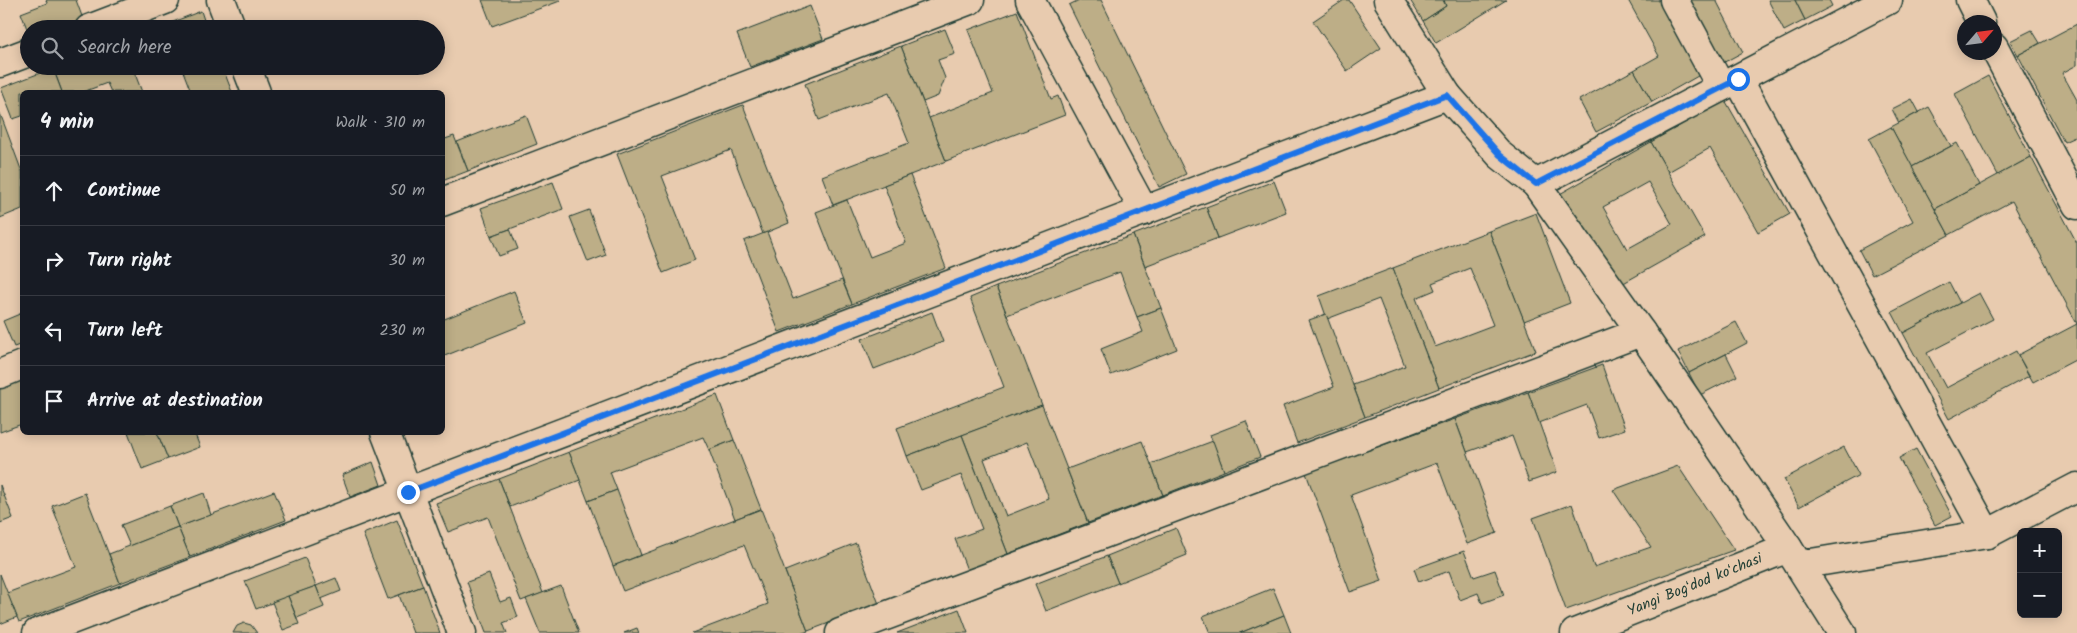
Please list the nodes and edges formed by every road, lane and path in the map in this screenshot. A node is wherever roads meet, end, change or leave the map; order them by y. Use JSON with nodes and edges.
{"nodes":[{"id":1,"x":165,"y":0,"type":"edge"},
{"id":2,"x":221,"y":0,"type":"edge"},
{"id":3,"x":970,"y":0,"type":"edge"},
{"id":4,"x":1030,"y":0,"type":"edge"},
{"id":5,"x":1388,"y":0,"type":"edge"},
{"id":6,"x":1674,"y":0,"type":"edge"},
{"id":7,"x":1888,"y":0,"type":"edge"},
{"id":8,"x":1970,"y":0,"type":"edge"},
{"id":9,"x":1978,"y":15,"type":"edge"},
{"id":10,"x":113,"y":20,"type":"edge"},
{"id":11,"x":229,"y":20,"type":"edge"},
{"id":12,"x":20,"y":55,"type":"edge"},
{"id":13,"x":2001,"y":60,"type":"edge"},
{"id":14,"x":0,"y":63,"type":"edge"},
{"id":15,"x":249,"y":75,"type":"edge"},
{"id":16,"x":1729,"y":83,"type":"junction"},
{"id":17,"x":255,"y":90,"type":"edge"},
{"id":18,"x":1447,"y":95,"type":"junction"},
{"id":19,"x":2068,"y":167,"type":"edge"},
{"id":20,"x":1536,"y":184,"type":"junction"},
{"id":21,"x":445,"y":201,"type":"edge"},
{"id":22,"x":2077,"y":205,"type":"edge"},
{"id":23,"x":1144,"y":211,"type":"junction"},
{"id":24,"x":1641,"y":332,"type":"junction"},
{"id":25,"x":20,"y":366,"type":"edge"},
{"id":26,"x":0,"y":374,"type":"edge"},
{"id":27,"x":386,"y":435,"type":"edge"},
{"id":28,"x":2077,"y":487,"type":"edge"},
{"id":29,"x":408,"y":492,"type":"junction"},
{"id":30,"x":1987,"y":534,"type":"junction"},
{"id":31,"x":1794,"y":556,"type":"junction"},
{"id":32,"x":37,"y":633,"type":"edge"},
{"id":33,"x":462,"y":633,"type":"edge"},
{"id":34,"x":840,"y":633,"type":"edge"},
{"id":35,"x":1575,"y":633,"type":"edge"},
{"id":36,"x":1842,"y":633,"type":"edge"}],
"edges":[{"from":1,"to":10,"type":"street"},
{"from":2,"to":11,"type":"street"},
{"from":3,"to":21,"type":"street"},
{"from":4,"to":23,"type":"street"},
{"from":5,"to":18,"type":"street"},
{"from":6,"to":16,"type":"street"},
{"from":7,"to":16,"type":"street"},
{"from":8,"to":9,"type":"street"},
{"from":12,"to":14,"type":"street"},
{"from":13,"to":19,"type":"street"},
{"from":15,"to":17,"type":"street"},
{"from":16,"to":20,"type":"street"},
{"from":16,"to":30,"type":"street"},
{"from":18,"to":20,"type":"street"},
{"from":18,"to":23,"type":"street"},
{"from":19,"to":22,"type":"street"},
{"from":20,"to":24,"type":"street"},
{"from":23,"to":29,"type":"street"},
{"from":24,"to":31,"type":"street"},
{"from":24,"to":34,"type":"street"},
{"from":25,"to":26,"type":"street"},
{"from":27,"to":29,"type":"street"},
{"from":28,"to":30,"type":"street","name":"Yangi Bogʻdod koʻchasi"},
{"from":29,"to":32,"type":"street"},
{"from":29,"to":33,"type":"street"},
{"from":30,"to":31,"type":"street","name":"Yangi Bogʻdod koʻchasi"},
{"from":31,"to":35,"type":"street","name":"Yangi Bogʻdod koʻchasi"},
{"from":31,"to":36,"type":"street"}]}
